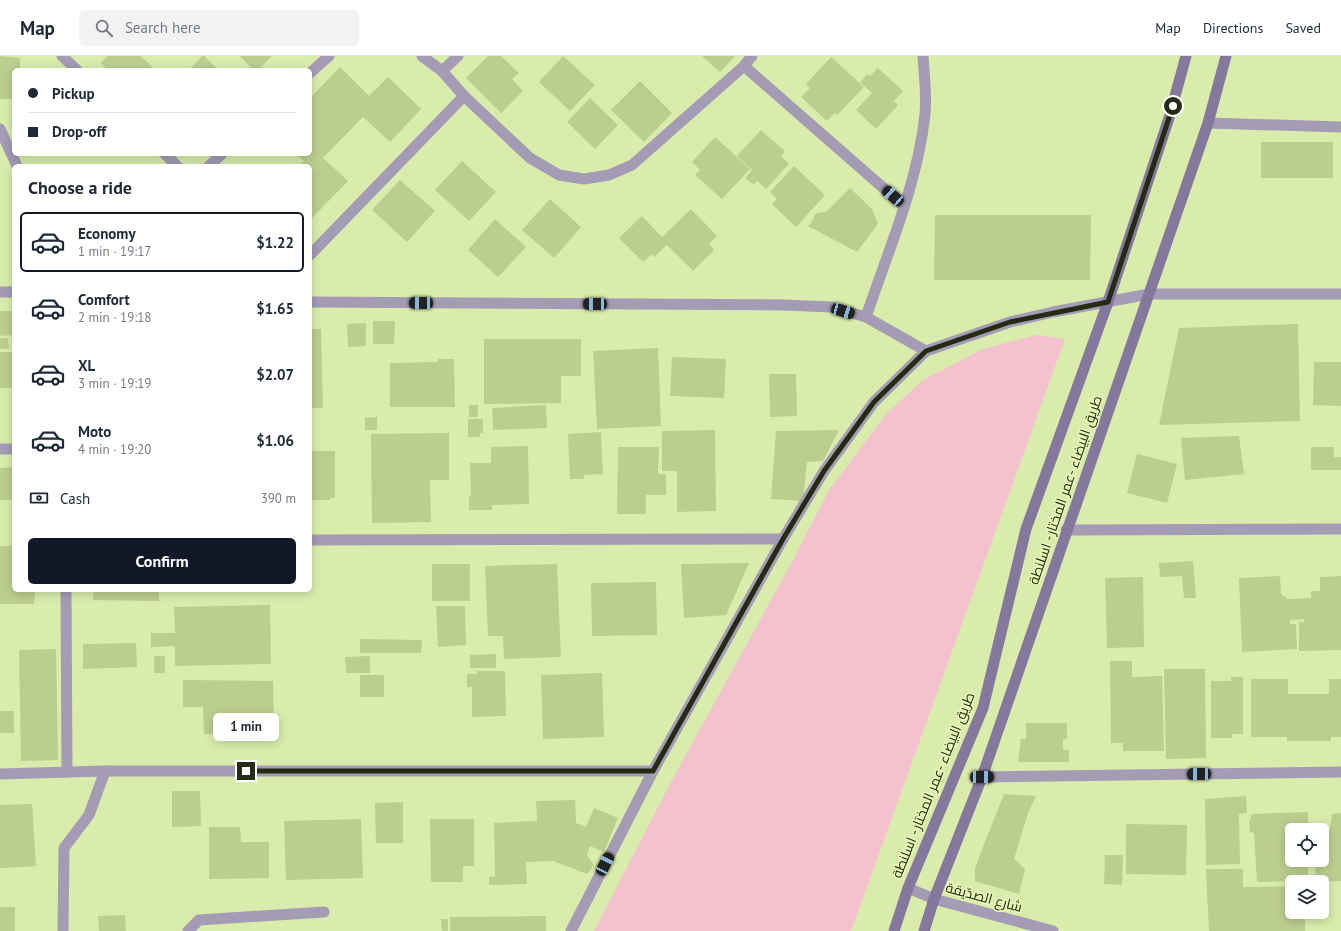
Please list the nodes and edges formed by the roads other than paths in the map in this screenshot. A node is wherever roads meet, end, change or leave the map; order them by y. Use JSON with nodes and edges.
{"nodes":[{"id":1,"x":62,"y":56,"type":"edge"},
{"id":2,"x":329,"y":56,"type":"edge"},
{"id":3,"x":422,"y":56,"type":"edge"},
{"id":4,"x":458,"y":56,"type":"edge"},
{"id":5,"x":752,"y":56,"type":"edge"},
{"id":6,"x":923,"y":56,"type":"edge"},
{"id":7,"x":1186,"y":56,"type":"edge"},
{"id":8,"x":1226,"y":56,"type":"edge"},
{"id":9,"x":744,"y":66,"type":"junction"},
{"id":10,"x":74,"y":68,"type":"edge"},
{"id":11,"x":312,"y":71,"type":"edge"},
{"id":12,"x":442,"y":71,"type":"junction"},
{"id":13,"x":464,"y":96,"type":"junction"},
{"id":14,"x":1208,"y":123,"type":"junction"},
{"id":15,"x":1341,"y":127,"type":"edge"},
{"id":16,"x":0,"y":129,"type":"edge"},
{"id":17,"x":12,"y":155,"type":"edge"},
{"id":18,"x":167,"y":156,"type":"edge"},
{"id":19,"x":220,"y":156,"type":"edge"},
{"id":20,"x":175,"y":164,"type":"edge"},
{"id":21,"x":211,"y":164,"type":"edge"},
{"id":22,"x":904,"y":206,"type":"junction"},
{"id":23,"x":312,"y":253,"type":"edge"},
{"id":24,"x":0,"y":292,"type":"edge"},
{"id":25,"x":12,"y":292,"type":"edge"},
{"id":26,"x":1149,"y":294,"type":"junction"},
{"id":27,"x":1341,"y":294,"type":"edge"},
{"id":28,"x":312,"y":302,"type":"edge"},
{"id":29,"x":1108,"y":302,"type":"junction"},
{"id":30,"x":866,"y":317,"type":"junction"},
{"id":31,"x":926,"y":351,"type":"junction"},
{"id":32,"x":0,"y":449,"type":"edge"},
{"id":33,"x":12,"y":449,"type":"edge"},
{"id":34,"x":1341,"y":529,"type":"edge"},
{"id":35,"x":1066,"y":530,"type":"junction"},
{"id":36,"x":783,"y":539,"type":"junction"},
{"id":37,"x":312,"y":540,"type":"edge"},
{"id":38,"x":66,"y":592,"type":"edge"},
{"id":39,"x":105,"y":771,"type":"junction"},
{"id":40,"x":653,"y":771,"type":"junction"},
{"id":41,"x":67,"y":772,"type":"junction"},
{"id":42,"x":1341,"y":772,"type":"edge"},
{"id":43,"x":0,"y":774,"type":"edge"},
{"id":44,"x":982,"y":777,"type":"junction"},
{"id":45,"x":908,"y":888,"type":"junction"},
{"id":46,"x":934,"y":898,"type":"junction"},
{"id":47,"x":324,"y":912,"type":"dead end"},
{"id":48,"x":63,"y":931,"type":"edge"},
{"id":49,"x":188,"y":931,"type":"edge"},
{"id":50,"x":571,"y":931,"type":"edge"},
{"id":51,"x":894,"y":931,"type":"edge"},
{"id":52,"x":924,"y":931,"type":"edge"},
{"id":53,"x":1053,"y":931,"type":"edge"}],
"edges":[{"from":1,"to":10,"type":"street"},
{"from":2,"to":11,"type":"street"},
{"from":3,"to":12,"type":"street"},
{"from":4,"to":12,"type":"street"},
{"from":5,"to":9,"type":"street"},
{"from":6,"to":22,"type":"street"},
{"from":7,"to":29,"type":"main road","name":"طريق البيضاء -عمر المختار - اسلنطة"},
{"from":8,"to":14,"type":"main road","name":"طريق البيضاء -عمر المختار - اسلنطة"},
{"from":9,"to":13,"type":"street"},
{"from":9,"to":22,"type":"street"},
{"from":12,"to":13,"type":"street"},
{"from":13,"to":23,"type":"street"},
{"from":14,"to":15,"type":"street"},
{"from":14,"to":26,"type":"main road","name":"طريق البيضاء -عمر المختار - اسلنطة"},
{"from":16,"to":17,"type":"street"},
{"from":18,"to":20,"type":"street"},
{"from":19,"to":21,"type":"street"},
{"from":22,"to":30,"type":"street"},
{"from":24,"to":25,"type":"street"},
{"from":26,"to":27,"type":"street"},
{"from":26,"to":29,"type":"street"},
{"from":26,"to":35,"type":"main road","name":"طريق البيضاء -عمر المختار - اسلنطة"},
{"from":28,"to":30,"type":"street"},
{"from":29,"to":31,"type":"street"},
{"from":29,"to":45,"type":"main road","name":"طريق البيضاء -عمر المختار - اسلنطة"},
{"from":30,"to":31,"type":"street"},
{"from":31,"to":36,"type":"street"},
{"from":32,"to":33,"type":"street"},
{"from":34,"to":35,"type":"street"},
{"from":35,"to":44,"type":"main road","name":"طريق البيضاء -عمر المختار - اسلنطة"},
{"from":36,"to":37,"type":"street"},
{"from":36,"to":40,"type":"street"},
{"from":38,"to":41,"type":"street"},
{"from":39,"to":40,"type":"street"},
{"from":39,"to":41,"type":"street"},
{"from":39,"to":48,"type":"street"},
{"from":40,"to":50,"type":"street"},
{"from":41,"to":43,"type":"street"},
{"from":42,"to":44,"type":"street"},
{"from":44,"to":46,"type":"main road","name":"طريق البيضاء -عمر المختار - اسلنطة"},
{"from":45,"to":46,"type":"street","name":"شارع الصدّيقة"},
{"from":45,"to":51,"type":"main road","name":"طريق البيضاء -عمر المختار - اسلنطة"},
{"from":46,"to":52,"type":"main road","name":"طريق البيضاء -عمر المختار - اسلنطة"},
{"from":46,"to":53,"type":"street","name":"شارع الصدّيقة"},
{"from":47,"to":49,"type":"street"}]}
